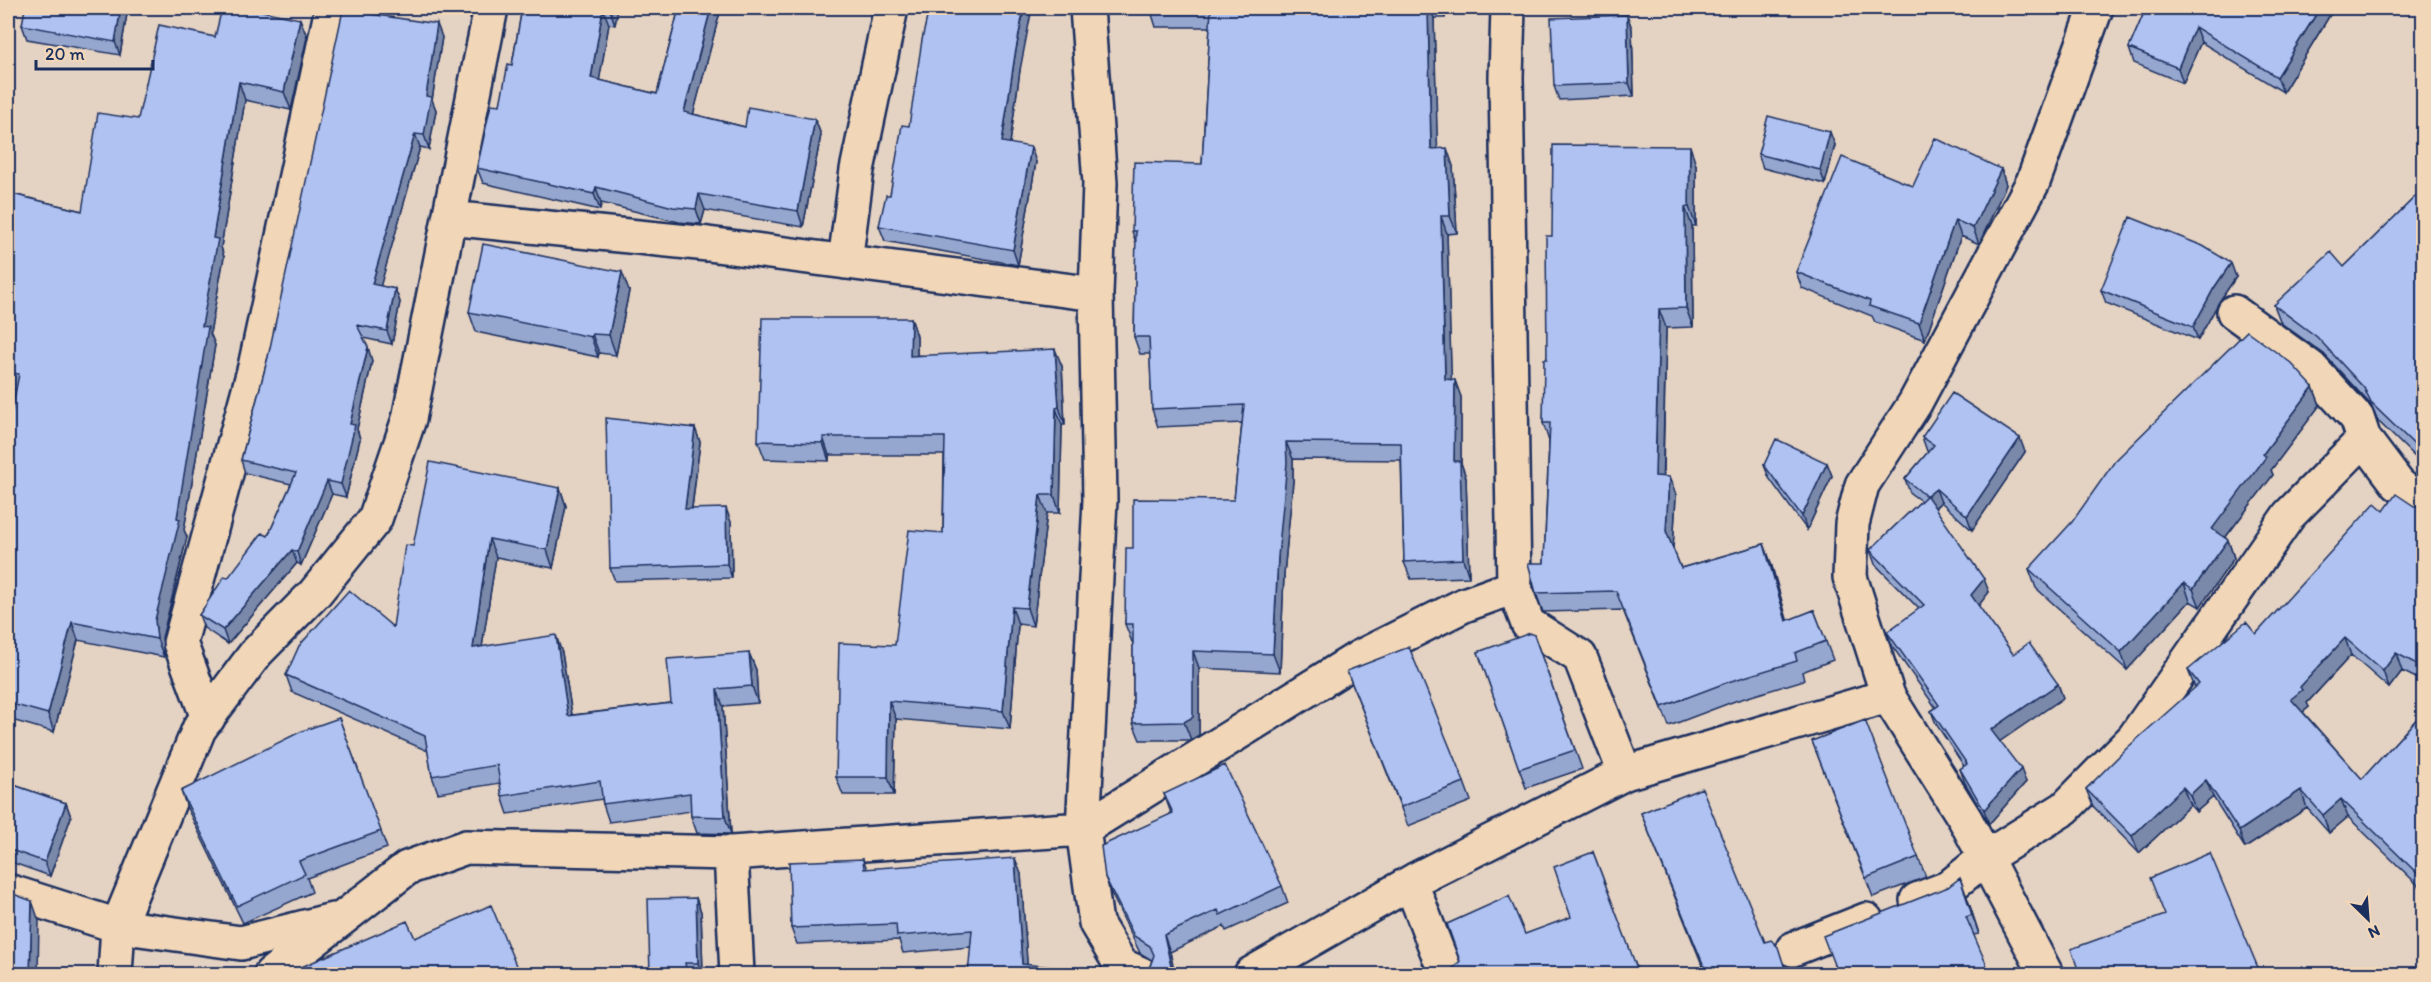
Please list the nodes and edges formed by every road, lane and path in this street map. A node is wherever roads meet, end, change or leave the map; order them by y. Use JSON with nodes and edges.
{"nodes":[{"id":1,"x":332,"y":8,"type":"edge"},
{"id":2,"x":491,"y":8,"type":"edge"},
{"id":3,"x":891,"y":8,"type":"edge"},
{"id":4,"x":1087,"y":8,"type":"edge"},
{"id":5,"x":1508,"y":8,"type":"edge"},
{"id":6,"x":2096,"y":8,"type":"edge"},
{"id":7,"x":449,"y":218,"type":"junction"},
{"id":8,"x":845,"y":262,"type":"junction"},
{"id":9,"x":1096,"y":294,"type":"junction"},
{"id":10,"x":2234,"y":312,"type":"dead end"},
{"id":11,"x":2364,"y":439,"type":"junction"},
{"id":12,"x":2424,"y":505,"type":"edge"},
{"id":13,"x":1514,"y":587,"type":"junction"},
{"id":14,"x":1888,"y":696,"type":"junction"},
{"id":15,"x":208,"y":718,"type":"junction"},
{"id":16,"x":1625,"y":772,"type":"junction"},
{"id":17,"x":1083,"y":829,"type":"junction"},
{"id":18,"x":731,"y":853,"type":"junction"},
{"id":19,"x":1985,"y":858,"type":"junction"},
{"id":20,"x":1415,"y":880,"type":"junction"},
{"id":21,"x":8,"y":891,"type":"edge"},
{"id":22,"x":343,"y":918,"type":"junction"},
{"id":23,"x":118,"y":926,"type":"junction"},
{"id":24,"x":1793,"y":949,"type":"dead end"},
{"id":25,"x":115,"y":975,"type":"edge"},
{"id":26,"x":271,"y":975,"type":"edge"},
{"id":27,"x":737,"y":975,"type":"edge"},
{"id":28,"x":1141,"y":975,"type":"edge"},
{"id":29,"x":1251,"y":975,"type":"edge"},
{"id":30,"x":1446,"y":975,"type":"edge"},
{"id":31,"x":2046,"y":975,"type":"edge"}],
"edges":[{"from":1,"to":15,"type":"street"},
{"from":2,"to":7,"type":"street"},
{"from":3,"to":8,"type":"street"},
{"from":4,"to":9,"type":"street"},
{"from":5,"to":13,"type":"street"},
{"from":6,"to":14,"type":"street"},
{"from":7,"to":8,"type":"street"},
{"from":7,"to":15,"type":"street"},
{"from":8,"to":9,"type":"street"},
{"from":9,"to":17,"type":"street"},
{"from":10,"to":11,"type":"street"},
{"from":11,"to":12,"type":"street"},
{"from":11,"to":19,"type":"street"},
{"from":13,"to":16,"type":"street"},
{"from":13,"to":17,"type":"street"},
{"from":14,"to":16,"type":"street"},
{"from":14,"to":19,"type":"street"},
{"from":15,"to":23,"type":"street"},
{"from":16,"to":20,"type":"street"},
{"from":17,"to":18,"type":"street"},
{"from":17,"to":28,"type":"street"},
{"from":18,"to":22,"type":"street"},
{"from":18,"to":27,"type":"street"},
{"from":19,"to":24,"type":"street"},
{"from":19,"to":31,"type":"street"},
{"from":20,"to":29,"type":"street"},
{"from":20,"to":30,"type":"street"},
{"from":21,"to":23,"type":"street"},
{"from":22,"to":23,"type":"street"},
{"from":22,"to":26,"type":"street"},
{"from":23,"to":25,"type":"street"}]}
